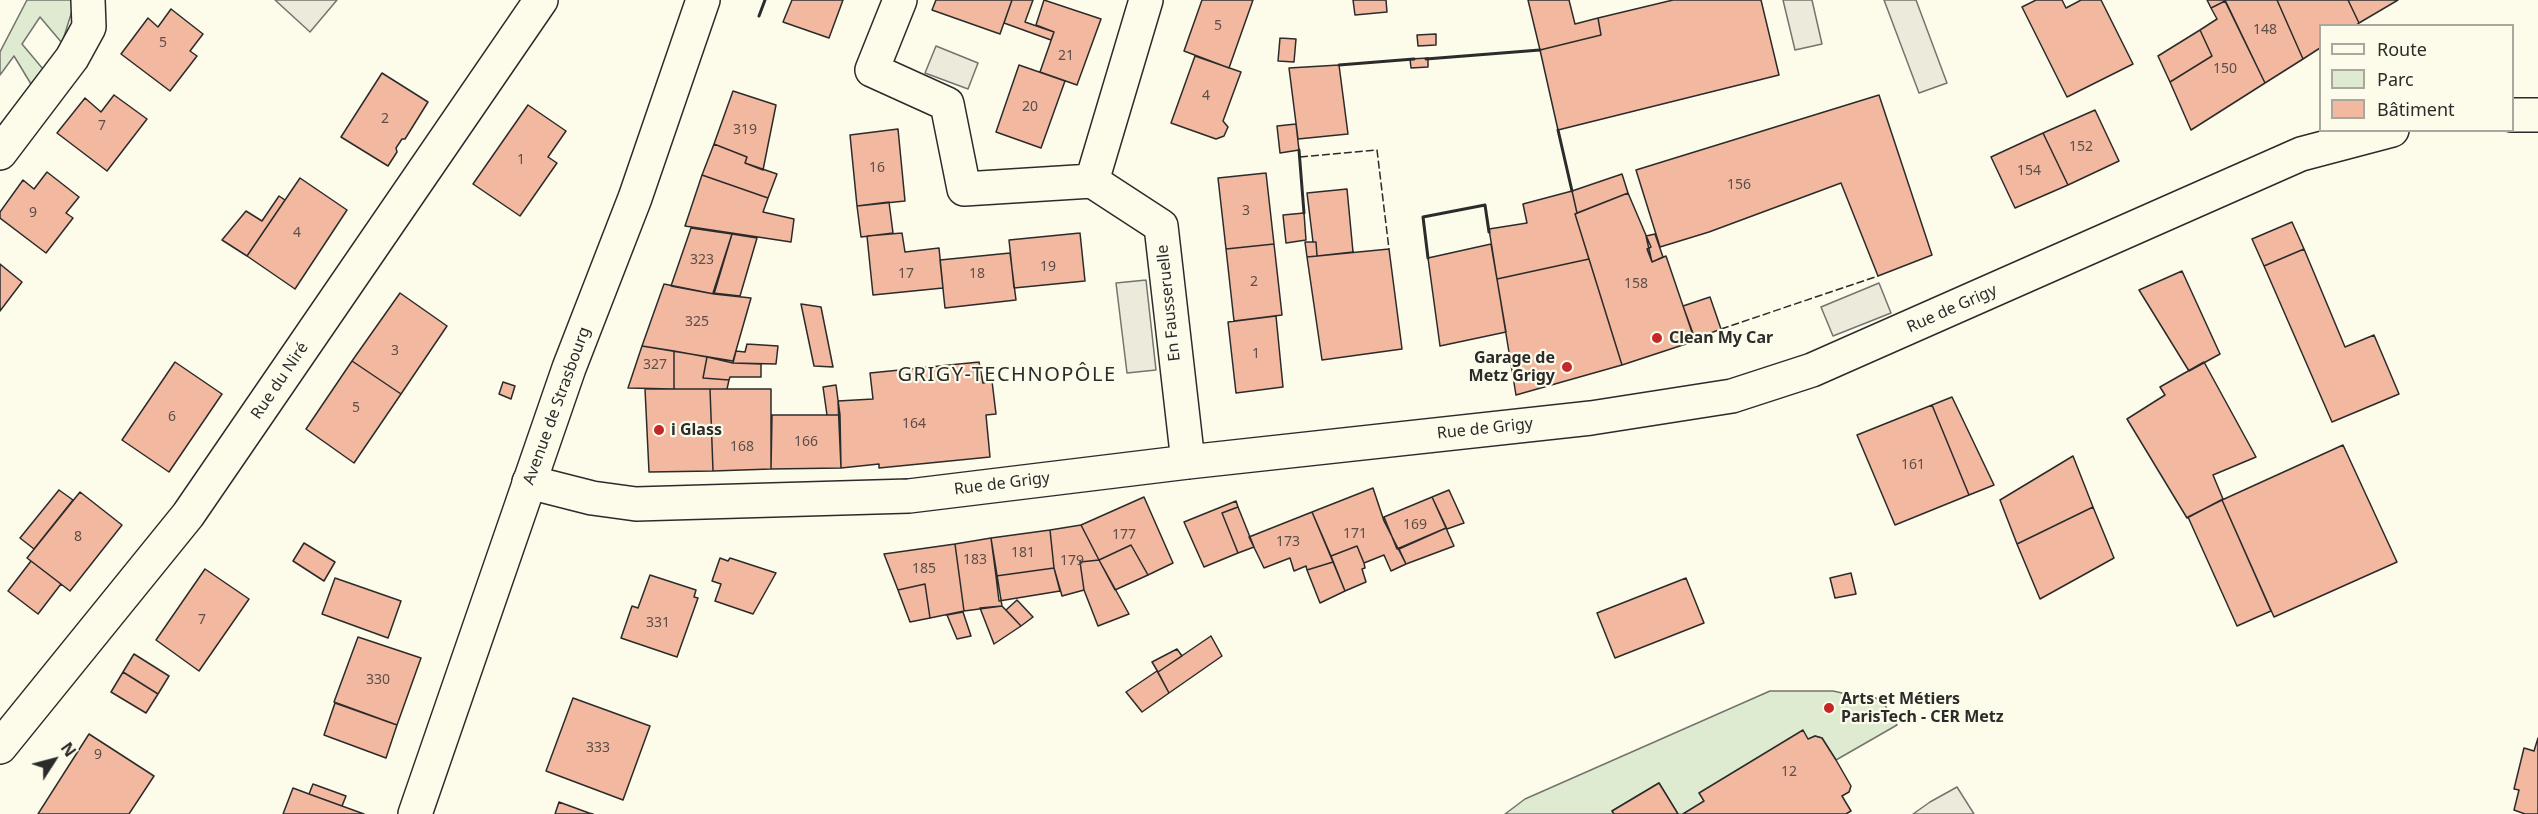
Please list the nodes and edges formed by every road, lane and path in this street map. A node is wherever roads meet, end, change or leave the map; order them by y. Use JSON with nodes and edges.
{"nodes":[{"id":1,"x":88,"y":0,"type":"edge"},
{"id":2,"x":541,"y":0,"type":"edge"},
{"id":3,"x":703,"y":0,"type":"edge"},
{"id":4,"x":900,"y":0,"type":"edge"},
{"id":5,"x":1146,"y":0,"type":"edge"},
{"id":6,"x":2514,"y":115,"type":"edge"},
{"id":7,"x":2538,"y":115,"type":"edge"},
{"id":8,"x":2384,"y":132,"type":"edge"},
{"id":9,"x":0,"y":153,"type":"edge"},
{"id":10,"x":1092,"y":181,"type":"junction"},
{"id":11,"x":1188,"y":462,"type":"junction"},
{"id":12,"x":529,"y":482,"type":"junction"},
{"id":13,"x":0,"y":747,"type":"edge"},
{"id":14,"x":415,"y":814,"type":"edge"}],
"edges":[{"from":1,"to":9,"type":"street"},
{"from":2,"to":13,"type":"street","name":"Rue du Niré"},
{"from":3,"to":12,"type":"street","name":"Avenue de Strasbourg"},
{"from":4,"to":10,"type":"street"},
{"from":5,"to":10,"type":"street"},
{"from":6,"to":7,"type":"street"},
{"from":8,"to":11,"type":"street","name":"Rue de Grigy"},
{"from":10,"to":11,"type":"street","name":"En Fausseruelle"},
{"from":11,"to":12,"type":"street","name":"Rue de Grigy"},
{"from":12,"to":14,"type":"street","name":"Avenue de Strasbourg"}]}
